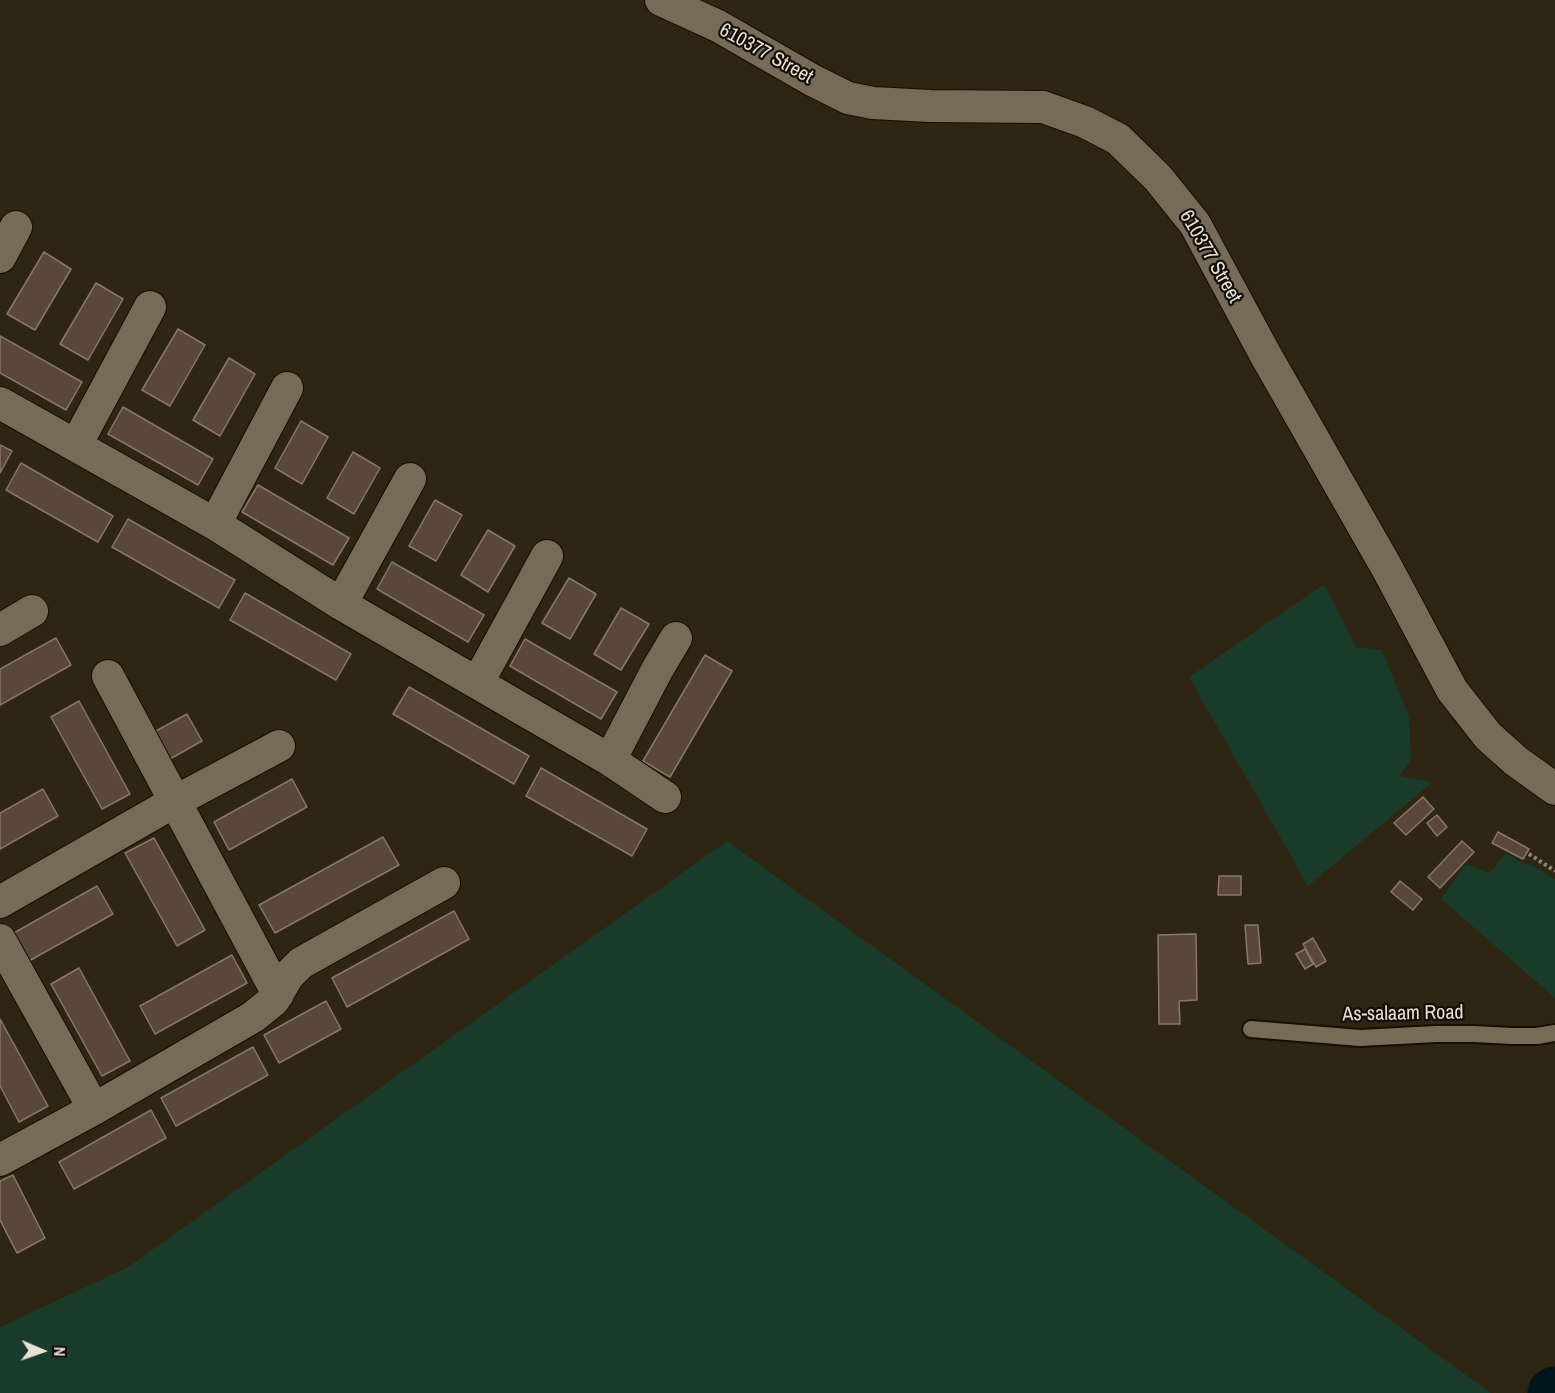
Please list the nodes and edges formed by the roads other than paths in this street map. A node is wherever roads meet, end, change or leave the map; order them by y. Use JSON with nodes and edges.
{"nodes":[{"id":1,"x":661,"y":0,"type":"edge"},
{"id":2,"x":16,"y":227,"type":"dead end"},
{"id":3,"x":0,"y":257,"type":"edge"},
{"id":4,"x":150,"y":307,"type":"dead end"},
{"id":5,"x":287,"y":388,"type":"dead end"},
{"id":6,"x":0,"y":403,"type":"edge"},
{"id":7,"x":76,"y":445,"type":"junction"},
{"id":8,"x":410,"y":478,"type":"dead end"},
{"id":9,"x":215,"y":524,"type":"junction"},
{"id":10,"x":547,"y":556,"type":"dead end"},
{"id":11,"x":341,"y":604,"type":"junction"},
{"id":12,"x":32,"y":611,"type":"dead end"},
{"id":13,"x":0,"y":630,"type":"edge"},
{"id":14,"x":676,"y":638,"type":"dead end"},
{"id":15,"x":108,"y":676,"type":"dead end"},
{"id":16,"x":478,"y":682,"type":"junction"},
{"id":17,"x":279,"y":746,"type":"dead end"},
{"id":18,"x":610,"y":760,"type":"junction"},
{"id":19,"x":1555,"y":789,"type":"edge"},
{"id":20,"x":664,"y":797,"type":"dead end"},
{"id":21,"x":174,"y":802,"type":"junction"},
{"id":22,"x":444,"y":883,"type":"dead end"},
{"id":23,"x":0,"y":902,"type":"edge"},
{"id":24,"x":0,"y":940,"type":"edge"},
{"id":25,"x":278,"y":994,"type":"junction"},
{"id":26,"x":1251,"y":1029,"type":"dead end"},
{"id":27,"x":1555,"y":1033,"type":"edge"},
{"id":28,"x":94,"y":1109,"type":"junction"},
{"id":29,"x":0,"y":1160,"type":"edge"}],
"edges":[{"from":1,"to":19,"type":"street","name":"610377 Street"},
{"from":2,"to":3,"type":"street"},
{"from":4,"to":7,"type":"street"},
{"from":5,"to":9,"type":"street"},
{"from":6,"to":7,"type":"street"},
{"from":7,"to":9,"type":"street"},
{"from":8,"to":11,"type":"street"},
{"from":9,"to":11,"type":"street"},
{"from":10,"to":16,"type":"street"},
{"from":11,"to":16,"type":"street"},
{"from":12,"to":13,"type":"street"},
{"from":14,"to":18,"type":"street"},
{"from":15,"to":21,"type":"street"},
{"from":16,"to":18,"type":"street"},
{"from":17,"to":21,"type":"street"},
{"from":18,"to":20,"type":"street"},
{"from":21,"to":23,"type":"street"},
{"from":21,"to":25,"type":"street"},
{"from":22,"to":25,"type":"street"},
{"from":24,"to":28,"type":"street"},
{"from":25,"to":28,"type":"street"},
{"from":26,"to":27,"type":"lane","name":"As-salaam Road"},
{"from":28,"to":29,"type":"street"}]}
